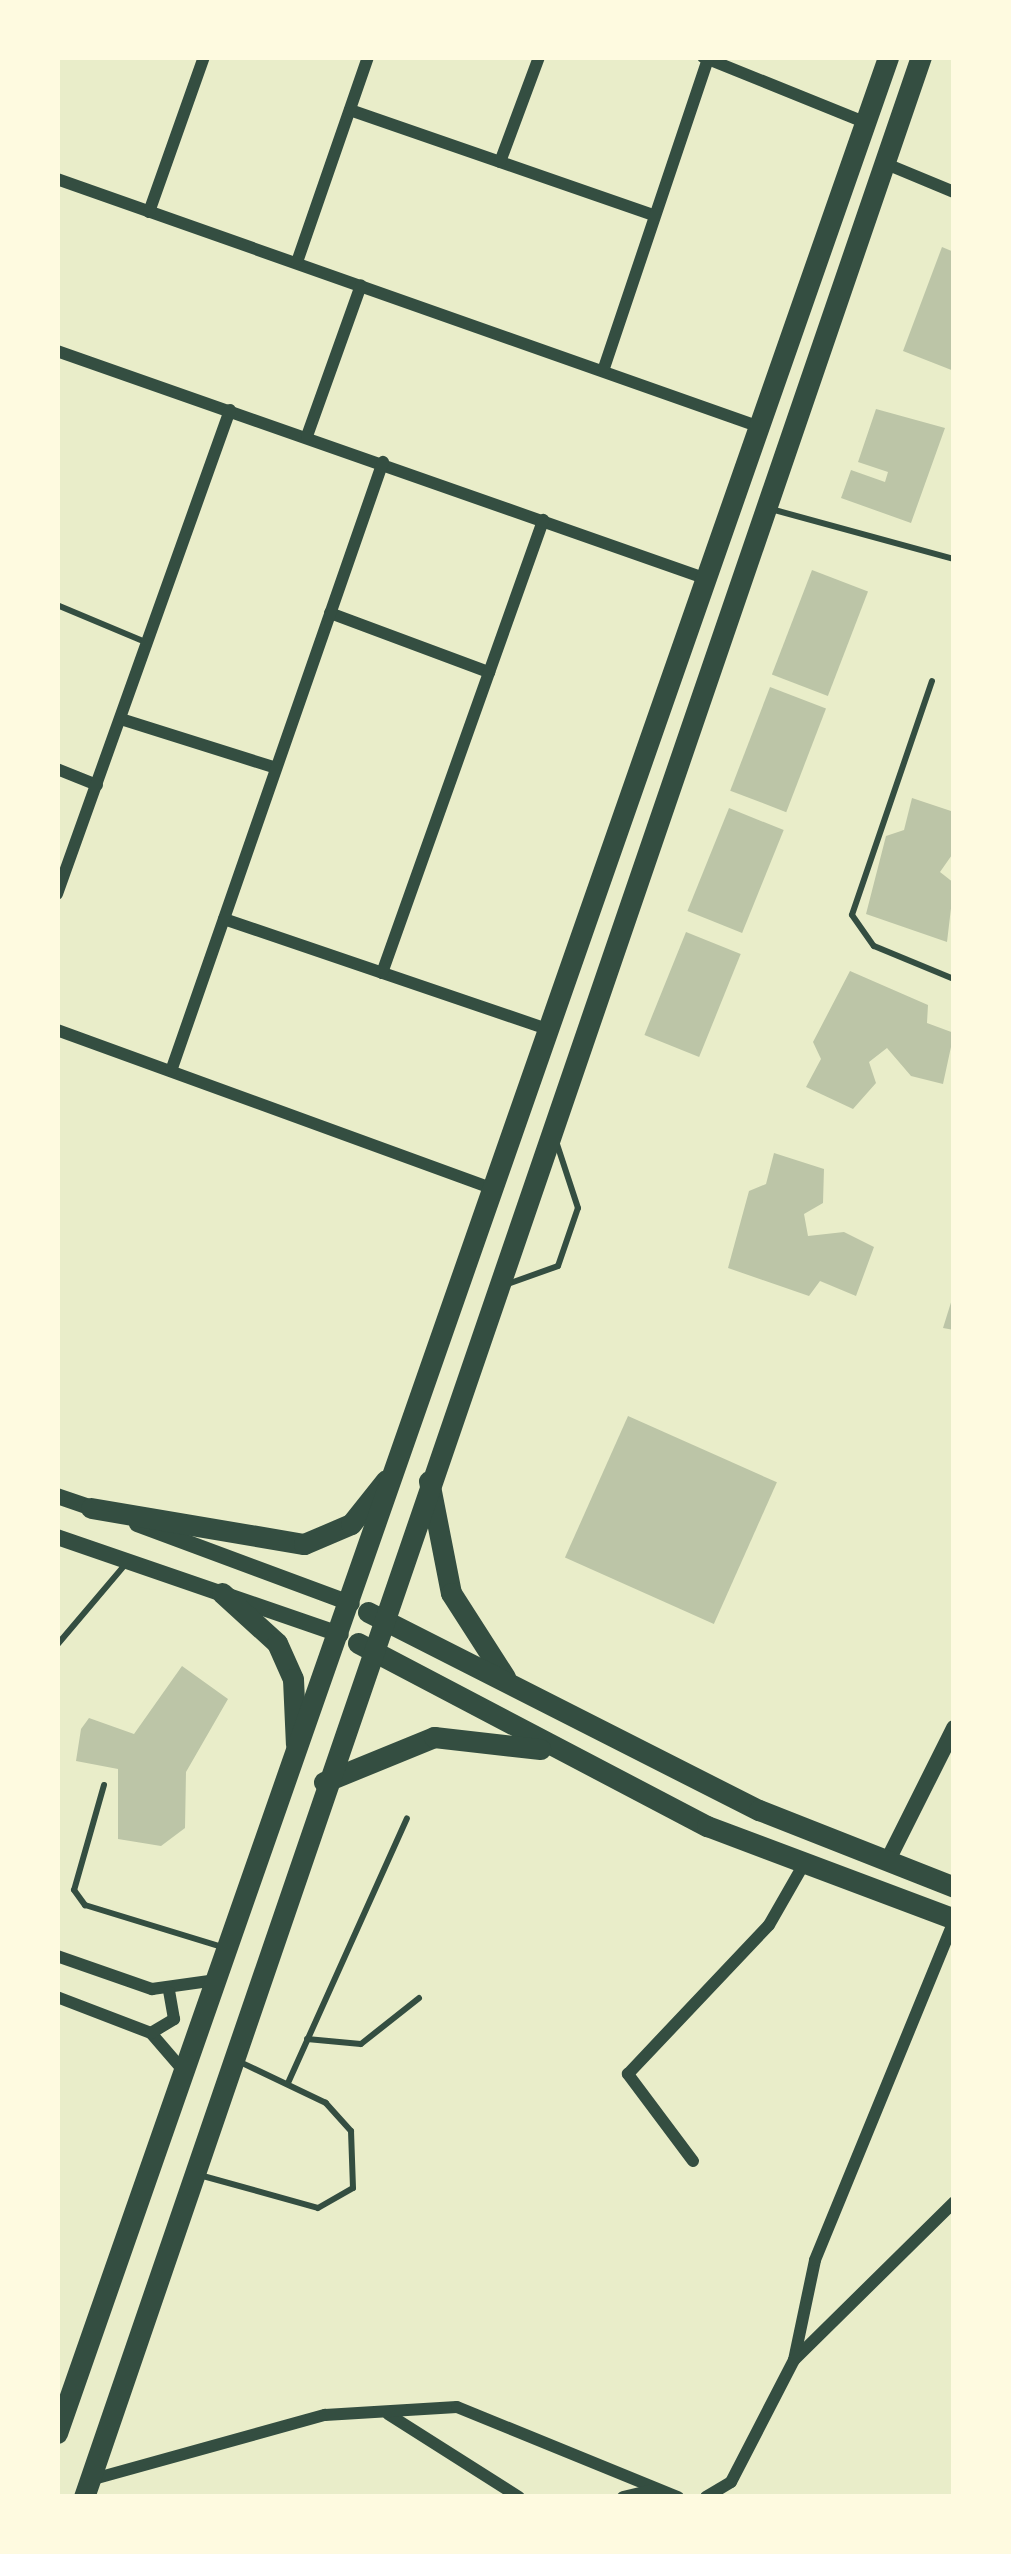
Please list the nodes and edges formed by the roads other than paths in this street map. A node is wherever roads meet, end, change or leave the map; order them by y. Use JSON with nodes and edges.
{"nodes":[{"id":1,"x":204,"y":57,"type":"edge"},
{"id":2,"x":368,"y":57,"type":"edge"},
{"id":3,"x":539,"y":57,"type":"edge"},
{"id":4,"x":888,"y":57,"type":"edge"},
{"id":5,"x":921,"y":57,"type":"edge"},
{"id":6,"x":705,"y":58,"type":"edge"},
{"id":7,"x":350,"y":110,"type":"junction"},
{"id":8,"x":866,"y":123,"type":"junction"},
{"id":9,"x":500,"y":162,"type":"junction"},
{"id":10,"x":883,"y":163,"type":"junction"},
{"id":11,"x":57,"y":179,"type":"edge"},
{"id":12,"x":954,"y":192,"type":"edge"},
{"id":13,"x":149,"y":212,"type":"junction"},
{"id":14,"x":654,"y":214,"type":"junction"},
{"id":15,"x":297,"y":262,"type":"junction"},
{"id":16,"x":361,"y":285,"type":"junction"},
{"id":17,"x":57,"y":351,"type":"edge"},
{"id":18,"x":604,"y":368,"type":"junction"},
{"id":19,"x":230,"y":410,"type":"junction"},
{"id":20,"x":758,"y":426,"type":"junction"},
{"id":21,"x":308,"y":436,"type":"junction"},
{"id":22,"x":383,"y":462,"type":"junction"},
{"id":23,"x":771,"y":509,"type":"junction"},
{"id":24,"x":543,"y":520,"type":"junction"},
{"id":25,"x":954,"y":559,"type":"edge"},
{"id":26,"x":704,"y":578,"type":"junction"},
{"id":27,"x":57,"y":605,"type":"edge"},
{"id":28,"x":330,"y":613,"type":"junction"},
{"id":29,"x":150,"y":644,"type":"junction"},
{"id":30,"x":489,"y":672,"type":"junction"},
{"id":31,"x":932,"y":681,"type":"dead end"},
{"id":32,"x":124,"y":720,"type":"junction"},
{"id":33,"x":276,"y":768,"type":"junction"},
{"id":34,"x":57,"y":769,"type":"edge"},
{"id":35,"x":97,"y":785,"type":"junction"},
{"id":36,"x":57,"y":894,"type":"edge"},
{"id":37,"x":224,"y":919,"type":"junction"},
{"id":38,"x":382,"y":973,"type":"junction"},
{"id":39,"x":954,"y":979,"type":"edge"},
{"id":40,"x":57,"y":1030,"type":"edge"},
{"id":41,"x":550,"y":1030,"type":"junction"},
{"id":42,"x":170,"y":1071,"type":"junction"},
{"id":43,"x":554,"y":1132,"type":"junction"},
{"id":44,"x":494,"y":1189,"type":"junction"},
{"id":45,"x":496,"y":1288,"type":"junction"},
{"id":46,"x":394,"y":1470,"type":"junction"},
{"id":47,"x":429,"y":1478,"type":"junction"},
{"id":48,"x":57,"y":1496,"type":"edge"},
{"id":49,"x":91,"y":1508,"type":"junction"},
{"id":50,"x":57,"y":1537,"type":"edge"},
{"id":51,"x":128,"y":1562,"type":"junction"},
{"id":52,"x":221,"y":1593,"type":"junction"},
{"id":53,"x":352,"y":1604,"type":"junction"},
{"id":54,"x":380,"y":1618,"type":"junction"},
{"id":55,"x":341,"y":1635,"type":"junction"},
{"id":56,"x":57,"y":1645,"type":"edge"},
{"id":57,"x":369,"y":1648,"type":"junction"},
{"id":58,"x":518,"y":1690,"type":"junction"},
{"id":59,"x":954,"y":1728,"type":"edge"},
{"id":60,"x":560,"y":1753,"type":"junction"},
{"id":61,"x":297,"y":1759,"type":"junction"},
{"id":62,"x":324,"y":1783,"type":"junction"},
{"id":63,"x":104,"y":1785,"type":"dead end"},
{"id":64,"x":407,"y":1817,"type":"dead end"},
{"id":65,"x":887,"y":1862,"type":"junction"},
{"id":66,"x":804,"y":1864,"type":"junction"},
{"id":67,"x":953,"y":1886,"type":"edge"},
{"id":68,"x":954,"y":1920,"type":"edge"},
{"id":69,"x":228,"y":1949,"type":"junction"},
{"id":70,"x":57,"y":1956,"type":"edge"},
{"id":71,"x":217,"y":1980,"type":"junction"},
{"id":72,"x":170,"y":1992,"type":"junction"},
{"id":73,"x":57,"y":1997,"type":"edge"},
{"id":74,"x":419,"y":1998,"type":"dead end"},
{"id":75,"x":151,"y":2032,"type":"junction"},
{"id":76,"x":307,"y":2039,"type":"junction"},
{"id":77,"x":231,"y":2058,"type":"junction"},
{"id":78,"x":184,"y":2073,"type":"junction"},
{"id":79,"x":288,"y":2083,"type":"junction"},
{"id":80,"x":694,"y":2161,"type":"dead end"},
{"id":81,"x":193,"y":2174,"type":"junction"},
{"id":82,"x":954,"y":2203,"type":"edge"},
{"id":83,"x":794,"y":2360,"type":"junction"},
{"id":84,"x":386,"y":2413,"type":"junction"},
{"id":85,"x":57,"y":2433,"type":"edge"},
{"id":86,"x":87,"y":2488,"type":"edge"},
{"id":87,"x":652,"y":2491,"type":"junction"},
{"id":88,"x":519,"y":2497,"type":"edge"},
{"id":89,"x":623,"y":2497,"type":"edge"},
{"id":90,"x":678,"y":2497,"type":"edge"},
{"id":91,"x":706,"y":2497,"type":"edge"}],
"edges":[{"from":1,"to":13,"type":"street"},
{"from":2,"to":7,"type":"street"},
{"from":3,"to":9,"type":"street"},
{"from":4,"to":8,"type":"main road"},
{"from":5,"to":10,"type":"main road"},
{"from":6,"to":8,"type":"street"},
{"from":6,"to":14,"type":"street"},
{"from":7,"to":9,"type":"street"},
{"from":7,"to":15,"type":"street"},
{"from":8,"to":20,"type":"main road"},
{"from":9,"to":14,"type":"street"},
{"from":10,"to":12,"type":"street"},
{"from":10,"to":23,"type":"main road"},
{"from":11,"to":13,"type":"street"},
{"from":13,"to":15,"type":"street"},
{"from":14,"to":18,"type":"street"},
{"from":15,"to":16,"type":"street"},
{"from":16,"to":18,"type":"street"},
{"from":16,"to":21,"type":"street"},
{"from":17,"to":19,"type":"street"},
{"from":18,"to":20,"type":"street"},
{"from":19,"to":21,"type":"street"},
{"from":19,"to":29,"type":"street"},
{"from":20,"to":26,"type":"main road"},
{"from":21,"to":22,"type":"street"},
{"from":22,"to":24,"type":"street"},
{"from":22,"to":28,"type":"street"},
{"from":23,"to":25,"type":"lane"},
{"from":23,"to":43,"type":"main road"},
{"from":24,"to":26,"type":"street"},
{"from":24,"to":30,"type":"street"},
{"from":26,"to":41,"type":"main road"},
{"from":27,"to":29,"type":"lane"},
{"from":28,"to":30,"type":"street"},
{"from":28,"to":33,"type":"street"},
{"from":29,"to":32,"type":"street"},
{"from":30,"to":38,"type":"street"},
{"from":31,"to":39,"type":"lane"},
{"from":32,"to":33,"type":"street"},
{"from":32,"to":35,"type":"street"},
{"from":33,"to":37,"type":"street"},
{"from":34,"to":35,"type":"street"},
{"from":35,"to":36,"type":"street"},
{"from":37,"to":38,"type":"street"},
{"from":37,"to":42,"type":"street"},
{"from":38,"to":41,"type":"street"},
{"from":40,"to":42,"type":"street"},
{"from":41,"to":44,"type":"main road"},
{"from":42,"to":44,"type":"street"},
{"from":43,"to":45,"type":"main road"},
{"from":43,"to":45,"type":"lane"},
{"from":44,"to":46,"type":"main road"},
{"from":45,"to":47,"type":"main road"},
{"from":46,"to":49,"type":"main road"},
{"from":46,"to":53,"type":"main road"},
{"from":47,"to":54,"type":"main road"},
{"from":47,"to":58,"type":"main road"},
{"from":48,"to":49,"type":"street"},
{"from":49,"to":53,"type":"street"},
{"from":50,"to":51,"type":"street"},
{"from":51,"to":52,"type":"street"},
{"from":51,"to":56,"type":"lane"},
{"from":52,"to":55,"type":"street"},
{"from":52,"to":61,"type":"main road"},
{"from":53,"to":54,"type":"main road"},
{"from":53,"to":55,"type":"main road"},
{"from":54,"to":57,"type":"main road"},
{"from":54,"to":58,"type":"main road"},
{"from":55,"to":57,"type":"main road"},
{"from":55,"to":61,"type":"main road"},
{"from":57,"to":60,"type":"main road"},
{"from":57,"to":62,"type":"main road"},
{"from":58,"to":65,"type":"main road"},
{"from":59,"to":65,"type":"street"},
{"from":60,"to":62,"type":"main road"},
{"from":60,"to":66,"type":"main road"},
{"from":61,"to":69,"type":"main road"},
{"from":62,"to":77,"type":"main road"},
{"from":63,"to":69,"type":"lane"},
{"from":64,"to":76,"type":"lane"},
{"from":65,"to":67,"type":"main road"},
{"from":66,"to":68,"type":"main road"},
{"from":66,"to":80,"type":"street"},
{"from":68,"to":83,"type":"street"},
{"from":69,"to":71,"type":"main road"},
{"from":70,"to":72,"type":"street"},
{"from":71,"to":72,"type":"street"},
{"from":71,"to":78,"type":"main road"},
{"from":72,"to":75,"type":"street"},
{"from":73,"to":75,"type":"street"},
{"from":74,"to":76,"type":"lane"},
{"from":75,"to":78,"type":"street"},
{"from":76,"to":79,"type":"lane"},
{"from":77,"to":79,"type":"lane"},
{"from":77,"to":81,"type":"main road"},
{"from":78,"to":85,"type":"main road"},
{"from":79,"to":81,"type":"lane"},
{"from":81,"to":86,"type":"main road"},
{"from":82,"to":83,"type":"street"},
{"from":83,"to":91,"type":"street"},
{"from":84,"to":86,"type":"street"},
{"from":84,"to":87,"type":"street"},
{"from":84,"to":88,"type":"street"},
{"from":87,"to":89,"type":"street"},
{"from":87,"to":90,"type":"street"}]}
